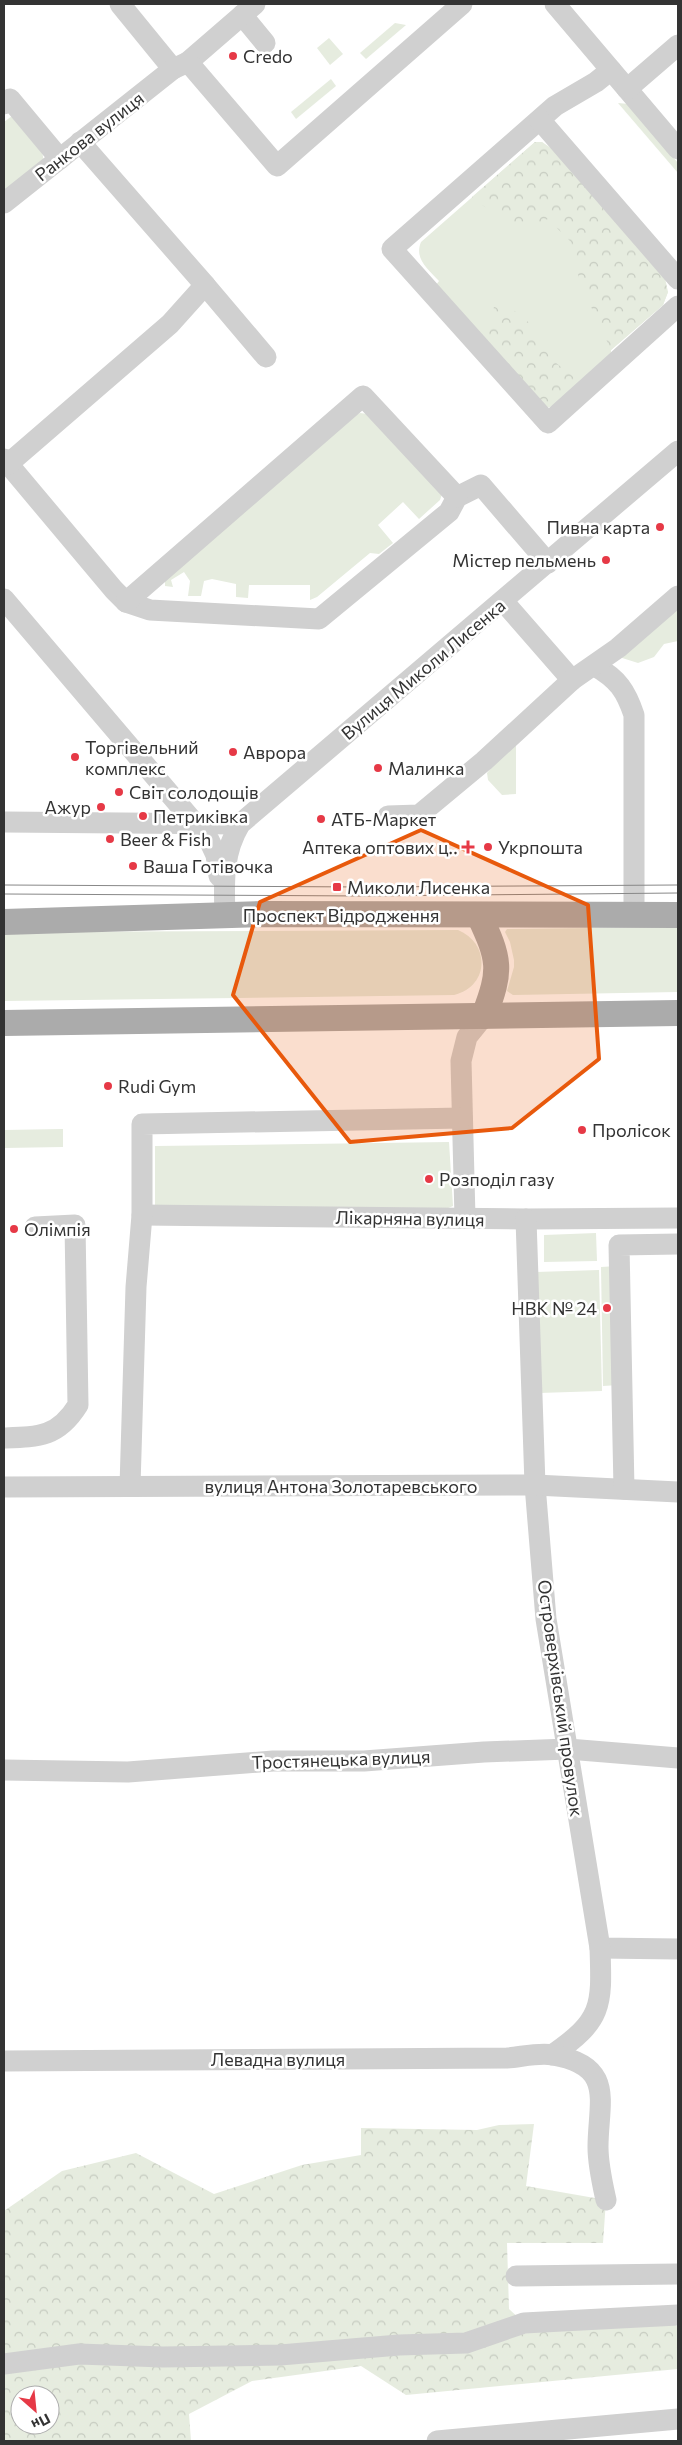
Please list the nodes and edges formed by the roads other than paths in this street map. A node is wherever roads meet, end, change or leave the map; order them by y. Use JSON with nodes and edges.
{"nodes":[{"id":1,"x":120,"y":4,"type":"edge"},
{"id":2,"x":555,"y":4,"type":"edge"},
{"id":3,"x":459,"y":5,"type":"edge"},
{"id":4,"x":249,"y":9,"type":"edge"},
{"id":5,"x":265,"y":43,"type":"dead end"},
{"id":6,"x":678,"y":45,"type":"edge"},
{"id":7,"x":181,"y":66,"type":"junction"},
{"id":8,"x":611,"y":70,"type":"junction"},
{"id":9,"x":627,"y":88,"type":"junction"},
{"id":10,"x":4,"y":104,"type":"edge"},
{"id":11,"x":540,"y":120,"type":"junction"},
{"id":12,"x":80,"y":142,"type":"junction"},
{"id":13,"x":678,"y":149,"type":"edge"},
{"id":14,"x":60,"y":159,"type":"junction"},
{"id":15,"x":4,"y":203,"type":"edge"},
{"id":16,"x":678,"y":279,"type":"edge"},
{"id":17,"x":205,"y":286,"type":"junction"},
{"id":18,"x":678,"y":306,"type":"edge"},
{"id":19,"x":266,"y":357,"type":"dead end"},
{"id":20,"x":678,"y":452,"type":"edge"},
{"id":21,"x":6,"y":462,"type":"edge"},
{"id":22,"x":457,"y":497,"type":"junction"},
{"id":23,"x":548,"y":563,"type":"junction"},
{"id":24,"x":678,"y":596,"type":"edge"},
{"id":25,"x":4,"y":599,"type":"edge"},
{"id":26,"x":503,"y":601,"type":"junction"},
{"id":27,"x":126,"y":602,"type":"junction"},
{"id":28,"x":596,"y":666,"type":"junction"},
{"id":29,"x":572,"y":680,"type":"junction"},
{"id":30,"x":388,"y":816,"type":"dead end"},
{"id":31,"x":4,"y":822,"type":"edge"},
{"id":32,"x":240,"y":824,"type":"junction"},
{"id":33,"x":197,"y":825,"type":"junction"},
{"id":34,"x":634,"y":914,"type":"junction"},
{"id":35,"x":479,"y":915,"type":"junction"},
{"id":36,"x":678,"y":915,"type":"edge"},
{"id":37,"x":225,"y":916,"type":"junction"},
{"id":38,"x":4,"y":922,"type":"edge"},
{"id":39,"x":678,"y":1013,"type":"edge"},
{"id":40,"x":484,"y":1016,"type":"junction"},
{"id":41,"x":4,"y":1023,"type":"edge"},
{"id":42,"x":462,"y":1118,"type":"junction"},
{"id":43,"x":142,"y":1215,"type":"junction"},
{"id":44,"x":465,"y":1218,"type":"junction"},
{"id":45,"x":678,"y":1218,"type":"edge"},
{"id":46,"x":526,"y":1219,"type":"junction"},
{"id":47,"x":35,"y":1226,"type":"dead end"},
{"id":48,"x":678,"y":1244,"type":"edge"},
{"id":49,"x":4,"y":1438,"type":"edge"},
{"id":50,"x":535,"y":1485,"type":"junction"},
{"id":51,"x":130,"y":1486,"type":"junction"},
{"id":52,"x":4,"y":1487,"type":"edge"},
{"id":53,"x":624,"y":1489,"type":"junction"},
{"id":54,"x":678,"y":1492,"type":"edge"},
{"id":55,"x":568,"y":1749,"type":"junction"},
{"id":56,"x":678,"y":1758,"type":"edge"},
{"id":57,"x":4,"y":1770,"type":"edge"},
{"id":58,"x":600,"y":1948,"type":"junction"},
{"id":59,"x":678,"y":1949,"type":"edge"},
{"id":60,"x":552,"y":2054,"type":"junction"},
{"id":61,"x":4,"y":2061,"type":"edge"},
{"id":62,"x":606,"y":2200,"type":"dead end"},
{"id":63,"x":678,"y":2274,"type":"edge"},
{"id":64,"x":516,"y":2276,"type":"dead end"},
{"id":65,"x":678,"y":2316,"type":"edge"},
{"id":66,"x":4,"y":2364,"type":"edge"},
{"id":67,"x":678,"y":2419,"type":"edge"},
{"id":68,"x":437,"y":2441,"type":"edge"}],
"edges":[{"from":1,"to":7,"type":"street"},
{"from":2,"to":8,"type":"street"},
{"from":3,"to":7,"type":"street"},
{"from":4,"to":5,"type":"street"},
{"from":4,"to":7,"type":"street","name":"Ранкова вулиця"},
{"from":6,"to":9,"type":"street"},
{"from":7,"to":12,"type":"street","name":"Ранкова вулиця"},
{"from":8,"to":9,"type":"street"},
{"from":8,"to":11,"type":"street"},
{"from":9,"to":13,"type":"street"},
{"from":10,"to":14,"type":"street"},
{"from":11,"to":16,"type":"street"},
{"from":11,"to":18,"type":"street"},
{"from":12,"to":14,"type":"street","name":"Ранкова вулиця"},
{"from":12,"to":17,"type":"street"},
{"from":14,"to":15,"type":"street","name":"Ранкова вулиця"},
{"from":17,"to":19,"type":"street"},
{"from":17,"to":21,"type":"street"},
{"from":20,"to":23,"type":"street","name":"Вулиця Миколи Лисенка"},
{"from":21,"to":27,"type":"street"},
{"from":22,"to":23,"type":"street"},
{"from":22,"to":27,"type":"street"},
{"from":22,"to":27,"type":"street"},
{"from":23,"to":26,"type":"street","name":"Вулиця Миколи Лисенка"},
{"from":24,"to":28,"type":"street"},
{"from":25,"to":33,"type":"street"},
{"from":26,"to":29,"type":"street"},
{"from":26,"to":32,"type":"street","name":"Вулиця Миколи Лисенка"},
{"from":28,"to":29,"type":"street"},
{"from":28,"to":34,"type":"street"},
{"from":29,"to":30,"type":"street"},
{"from":31,"to":33,"type":"street"},
{"from":32,"to":33,"type":"street"},
{"from":32,"to":37,"type":"street","name":"Вулиця Миколи Лисенка"},
{"from":33,"to":37,"type":"street"},
{"from":34,"to":35,"type":"main road","name":"Проспект Відродження"},
{"from":34,"to":36,"type":"main road","name":"Проспект Відродження"},
{"from":35,"to":37,"type":"main road","name":"Проспект Відродження"},
{"from":35,"to":40,"type":"main road"},
{"from":37,"to":38,"type":"main road","name":"Проспект Відродження"},
{"from":39,"to":40,"type":"main road"},
{"from":40,"to":41,"type":"main road"},
{"from":40,"to":42,"type":"street"},
{"from":42,"to":43,"type":"street"},
{"from":42,"to":44,"type":"street"},
{"from":43,"to":44,"type":"street","name":"Лікарняна вулиця"},
{"from":43,"to":51,"type":"street"},
{"from":44,"to":46,"type":"street","name":"Лікарняна вулиця"},
{"from":45,"to":46,"type":"street","name":"Лікарняна вулиця"},
{"from":46,"to":50,"type":"street","name":"Островерхівський провулок"},
{"from":47,"to":49,"type":"street"},
{"from":48,"to":53,"type":"street"},
{"from":50,"to":51,"type":"street","name":"вулиця Антона Золотаревського"},
{"from":50,"to":53,"type":"street","name":"вулиця Антона Золотаревського"},
{"from":50,"to":55,"type":"street","name":"Островерхівський провулок"},
{"from":51,"to":52,"type":"street","name":"вулиця Антона Золотаревського"},
{"from":53,"to":54,"type":"street","name":"вулиця Антона Золотаревського"},
{"from":55,"to":56,"type":"street","name":"Тростянецька вулиця"},
{"from":55,"to":57,"type":"street","name":"Тростянецька вулиця"},
{"from":55,"to":58,"type":"street","name":"Островерхівський провулок"},
{"from":58,"to":59,"type":"street"},
{"from":58,"to":60,"type":"street","name":"Островерхівський провулок"},
{"from":60,"to":61,"type":"street","name":"Левадна вулиця"},
{"from":60,"to":62,"type":"street"},
{"from":63,"to":64,"type":"street"},
{"from":65,"to":66,"type":"street"},
{"from":67,"to":68,"type":"street"}]}
